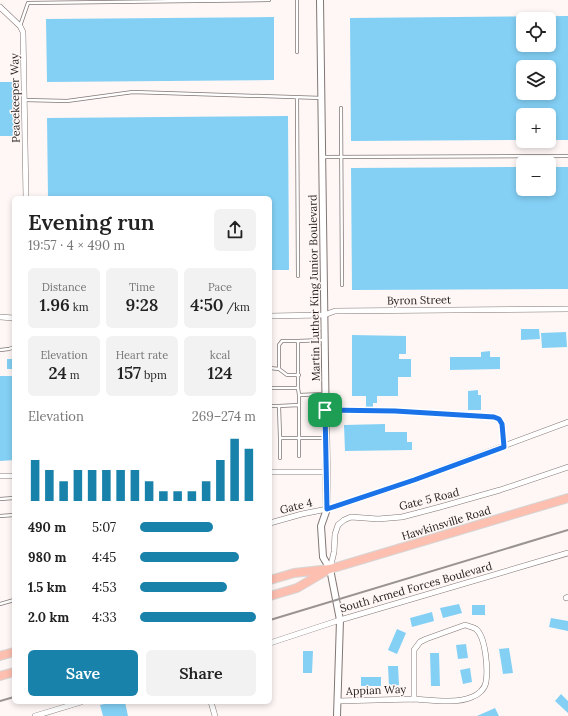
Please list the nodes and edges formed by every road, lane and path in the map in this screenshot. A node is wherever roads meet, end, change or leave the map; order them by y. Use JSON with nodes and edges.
{"nodes":[{"id":1,"x":270,"y":0,"type":"edge"},
{"id":2,"x":297,"y":0,"type":"edge"},
{"id":3,"x":320,"y":0,"type":"edge"},
{"id":4,"x":59,"y":1,"type":"edge"},
{"id":5,"x":210,"y":1,"type":"edge"},
{"id":6,"x":0,"y":8,"type":"edge"},
{"id":7,"x":20,"y":26,"type":"junction"},
{"id":8,"x":297,"y":52,"type":"dead end"},
{"id":9,"x":297,"y":98,"type":"junction"},
{"id":10,"x":322,"y":98,"type":"junction"},
{"id":11,"x":25,"y":100,"type":"junction"},
{"id":12,"x":340,"y":108,"type":"dead end"},
{"id":13,"x":568,"y":156,"type":"edge"},
{"id":14,"x":341,"y":157,"type":"junction"},
{"id":15,"x":322,"y":158,"type":"junction"},
{"id":16,"x":26,"y":196,"type":"edge"},
{"id":17,"x":298,"y":276,"type":"dead end"},
{"id":18,"x":342,"y":285,"type":"dead end"},
{"id":19,"x":568,"y":308,"type":"edge"},
{"id":20,"x":324,"y":315,"type":"junction"},
{"id":21,"x":272,"y":316,"type":"edge"},
{"id":22,"x":0,"y":317,"type":"edge"},
{"id":23,"x":12,"y":318,"type":"edge"},
{"id":24,"x":324,"y":340,"type":"junction"},
{"id":25,"x":298,"y":341,"type":"junction"},
{"id":26,"x":12,"y":348,"type":"edge"},
{"id":27,"x":0,"y":350,"type":"edge"},
{"id":28,"x":272,"y":368,"type":"edge"},
{"id":29,"x":279,"y":368,"type":"junction"},
{"id":30,"x":299,"y":375,"type":"junction"},
{"id":31,"x":272,"y":388,"type":"edge"},
{"id":32,"x":298,"y":388,"type":"junction"},
{"id":33,"x":325,"y":394,"type":"junction"},
{"id":34,"x":299,"y":395,"type":"junction"},
{"id":35,"x":299,"y":405,"type":"junction"},
{"id":36,"x":272,"y":406,"type":"edge"},
{"id":37,"x":279,"y":406,"type":"junction"},
{"id":38,"x":325,"y":410,"type":"junction"},
{"id":39,"x":568,"y":422,"type":"edge"},
{"id":40,"x":280,"y":438,"type":"junction"},
{"id":41,"x":299,"y":438,"type":"junction"},
{"id":42,"x":326,"y":438,"type":"junction"},
{"id":43,"x":504,"y":447,"type":"junction"},
{"id":44,"x":299,"y":456,"type":"dead end"},
{"id":45,"x":280,"y":458,"type":"dead end"},
{"id":46,"x":568,"y":467,"type":"edge"},
{"id":47,"x":272,"y":472,"type":"edge"},
{"id":48,"x":326,"y":472,"type":"junction"},
{"id":49,"x":0,"y":476,"type":"edge"},
{"id":50,"x":12,"y":476,"type":"edge"},
{"id":51,"x":12,"y":498,"type":"edge"},
{"id":52,"x":568,"y":498,"type":"edge"},
{"id":53,"x":0,"y":499,"type":"edge"},
{"id":54,"x":327,"y":509,"type":"junction"},
{"id":55,"x":12,"y":515,"type":"edge"},
{"id":56,"x":0,"y":516,"type":"edge"},
{"id":57,"x":272,"y":523,"type":"edge"},
{"id":58,"x":568,"y":553,"type":"edge"},
{"id":59,"x":330,"y":569,"type":"junction"},
{"id":60,"x":272,"y":579,"type":"edge"},
{"id":61,"x":272,"y":595,"type":"edge"},
{"id":62,"x":12,"y":601,"type":"edge"},
{"id":63,"x":0,"y":604,"type":"edge"},
{"id":64,"x":340,"y":620,"type":"junction"},
{"id":65,"x":272,"y":642,"type":"edge"},
{"id":66,"x":12,"y":653,"type":"edge"},
{"id":67,"x":0,"y":656,"type":"edge"},
{"id":68,"x":12,"y":673,"type":"edge"},
{"id":69,"x":0,"y":676,"type":"edge"},
{"id":70,"x":414,"y":699,"type":"junction"},
{"id":71,"x":338,"y":701,"type":"junction"},
{"id":72,"x":74,"y":704,"type":"edge"},
{"id":73,"x":212,"y":704,"type":"edge"},
{"id":74,"x":35,"y":716,"type":"edge"},
{"id":75,"x":215,"y":716,"type":"edge"},
{"id":76,"x":337,"y":716,"type":"edge"}],
"edges":[{"from":1,"to":5,"type":"lane"},
{"from":2,"to":8,"type":"lane"},
{"from":3,"to":10,"type":"street","name":"Martin Luther King Junior Boulevard"},
{"from":4,"to":5,"type":"lane"},
{"from":4,"to":7,"type":"lane"},
{"from":6,"to":7,"type":"street"},
{"from":7,"to":11,"type":"street","name":"Peacekeeper Way"},
{"from":9,"to":10,"type":"lane"},
{"from":9,"to":11,"type":"lane"},
{"from":9,"to":17,"type":"lane"},
{"from":10,"to":15,"type":"street","name":"Martin Luther King Junior Boulevard"},
{"from":11,"to":16,"type":"street","name":"Peacekeeper Way"},
{"from":12,"to":14,"type":"lane"},
{"from":13,"to":14,"type":"lane"},
{"from":14,"to":15,"type":"lane"},
{"from":14,"to":18,"type":"lane"},
{"from":15,"to":20,"type":"street","name":"Martin Luther King Junior Boulevard"},
{"from":19,"to":20,"type":"street","name":"Byron Street"},
{"from":20,"to":21,"type":"street","name":"Byron Street"},
{"from":20,"to":24,"type":"street","name":"Martin Luther King Junior Boulevard"},
{"from":22,"to":23,"type":"street"},
{"from":24,"to":25,"type":"lane"},
{"from":24,"to":33,"type":"street","name":"Martin Luther King Junior Boulevard"},
{"from":25,"to":29,"type":"lane"},
{"from":25,"to":30,"type":"lane"},
{"from":26,"to":27,"type":"lane"},
{"from":28,"to":29,"type":"lane"},
{"from":29,"to":30,"type":"lane"},
{"from":30,"to":32,"type":"lane"},
{"from":31,"to":32,"type":"lane"},
{"from":32,"to":34,"type":"lane"},
{"from":33,"to":34,"type":"lane"},
{"from":33,"to":38,"type":"street","name":"Martin Luther King Junior Boulevard"},
{"from":34,"to":35,"type":"lane"},
{"from":35,"to":37,"type":"lane"},
{"from":35,"to":41,"type":"lane"},
{"from":36,"to":37,"type":"lane"},
{"from":37,"to":40,"type":"lane"},
{"from":38,"to":42,"type":"street","name":"Martin Luther King Junior Boulevard"},
{"from":38,"to":43,"type":"lane"},
{"from":39,"to":43,"type":"street","name":"Gate 4"},
{"from":40,"to":41,"type":"lane"},
{"from":40,"to":45,"type":"lane"},
{"from":41,"to":42,"type":"lane"},
{"from":41,"to":44,"type":"lane"},
{"from":42,"to":48,"type":"street","name":"Martin Luther King Junior Boulevard"},
{"from":43,"to":54,"type":"street","name":"Gate 4"},
{"from":46,"to":59,"type":"street","name":"Gate 5 Road"},
{"from":47,"to":48,"type":"street"},
{"from":48,"to":54,"type":"street","name":"Martin Luther King Junior Boulevard"},
{"from":49,"to":50,"type":"street"},
{"from":51,"to":53,"type":"lane"},
{"from":52,"to":59,"type":"main road","name":"Hawkinsville Road"},
{"from":54,"to":57,"type":"street","name":"Gate 4"},
{"from":54,"to":59,"type":"street","name":"Martin Luther King Junior Boulevard"},
{"from":55,"to":56,"type":"lane"},
{"from":58,"to":64,"type":"street","name":"South Armed Forces Boulevard"},
{"from":59,"to":60,"type":"main road","name":"Hawkinsville Road"},
{"from":59,"to":61,"type":"main road","name":"Hawkinsville Road"},
{"from":59,"to":64,"type":"street","name":"Martin Luther King Junior Boulevard"},
{"from":62,"to":63,"type":"lane"},
{"from":64,"to":65,"type":"street","name":"South Armed Forces Boulevard"},
{"from":64,"to":71,"type":"street","name":"Martin Luther King Junior Boulevard"},
{"from":66,"to":67,"type":"main road"},
{"from":68,"to":69,"type":"main road"},
{"from":70,"to":70,"type":"street","name":"Appian Way"},
{"from":70,"to":71,"type":"street","name":"Appian Way"},
{"from":71,"to":76,"type":"street","name":"Martin Luther King Junior Boulevard"},
{"from":72,"to":74,"type":"street"},
{"from":73,"to":75,"type":"street"}]}
